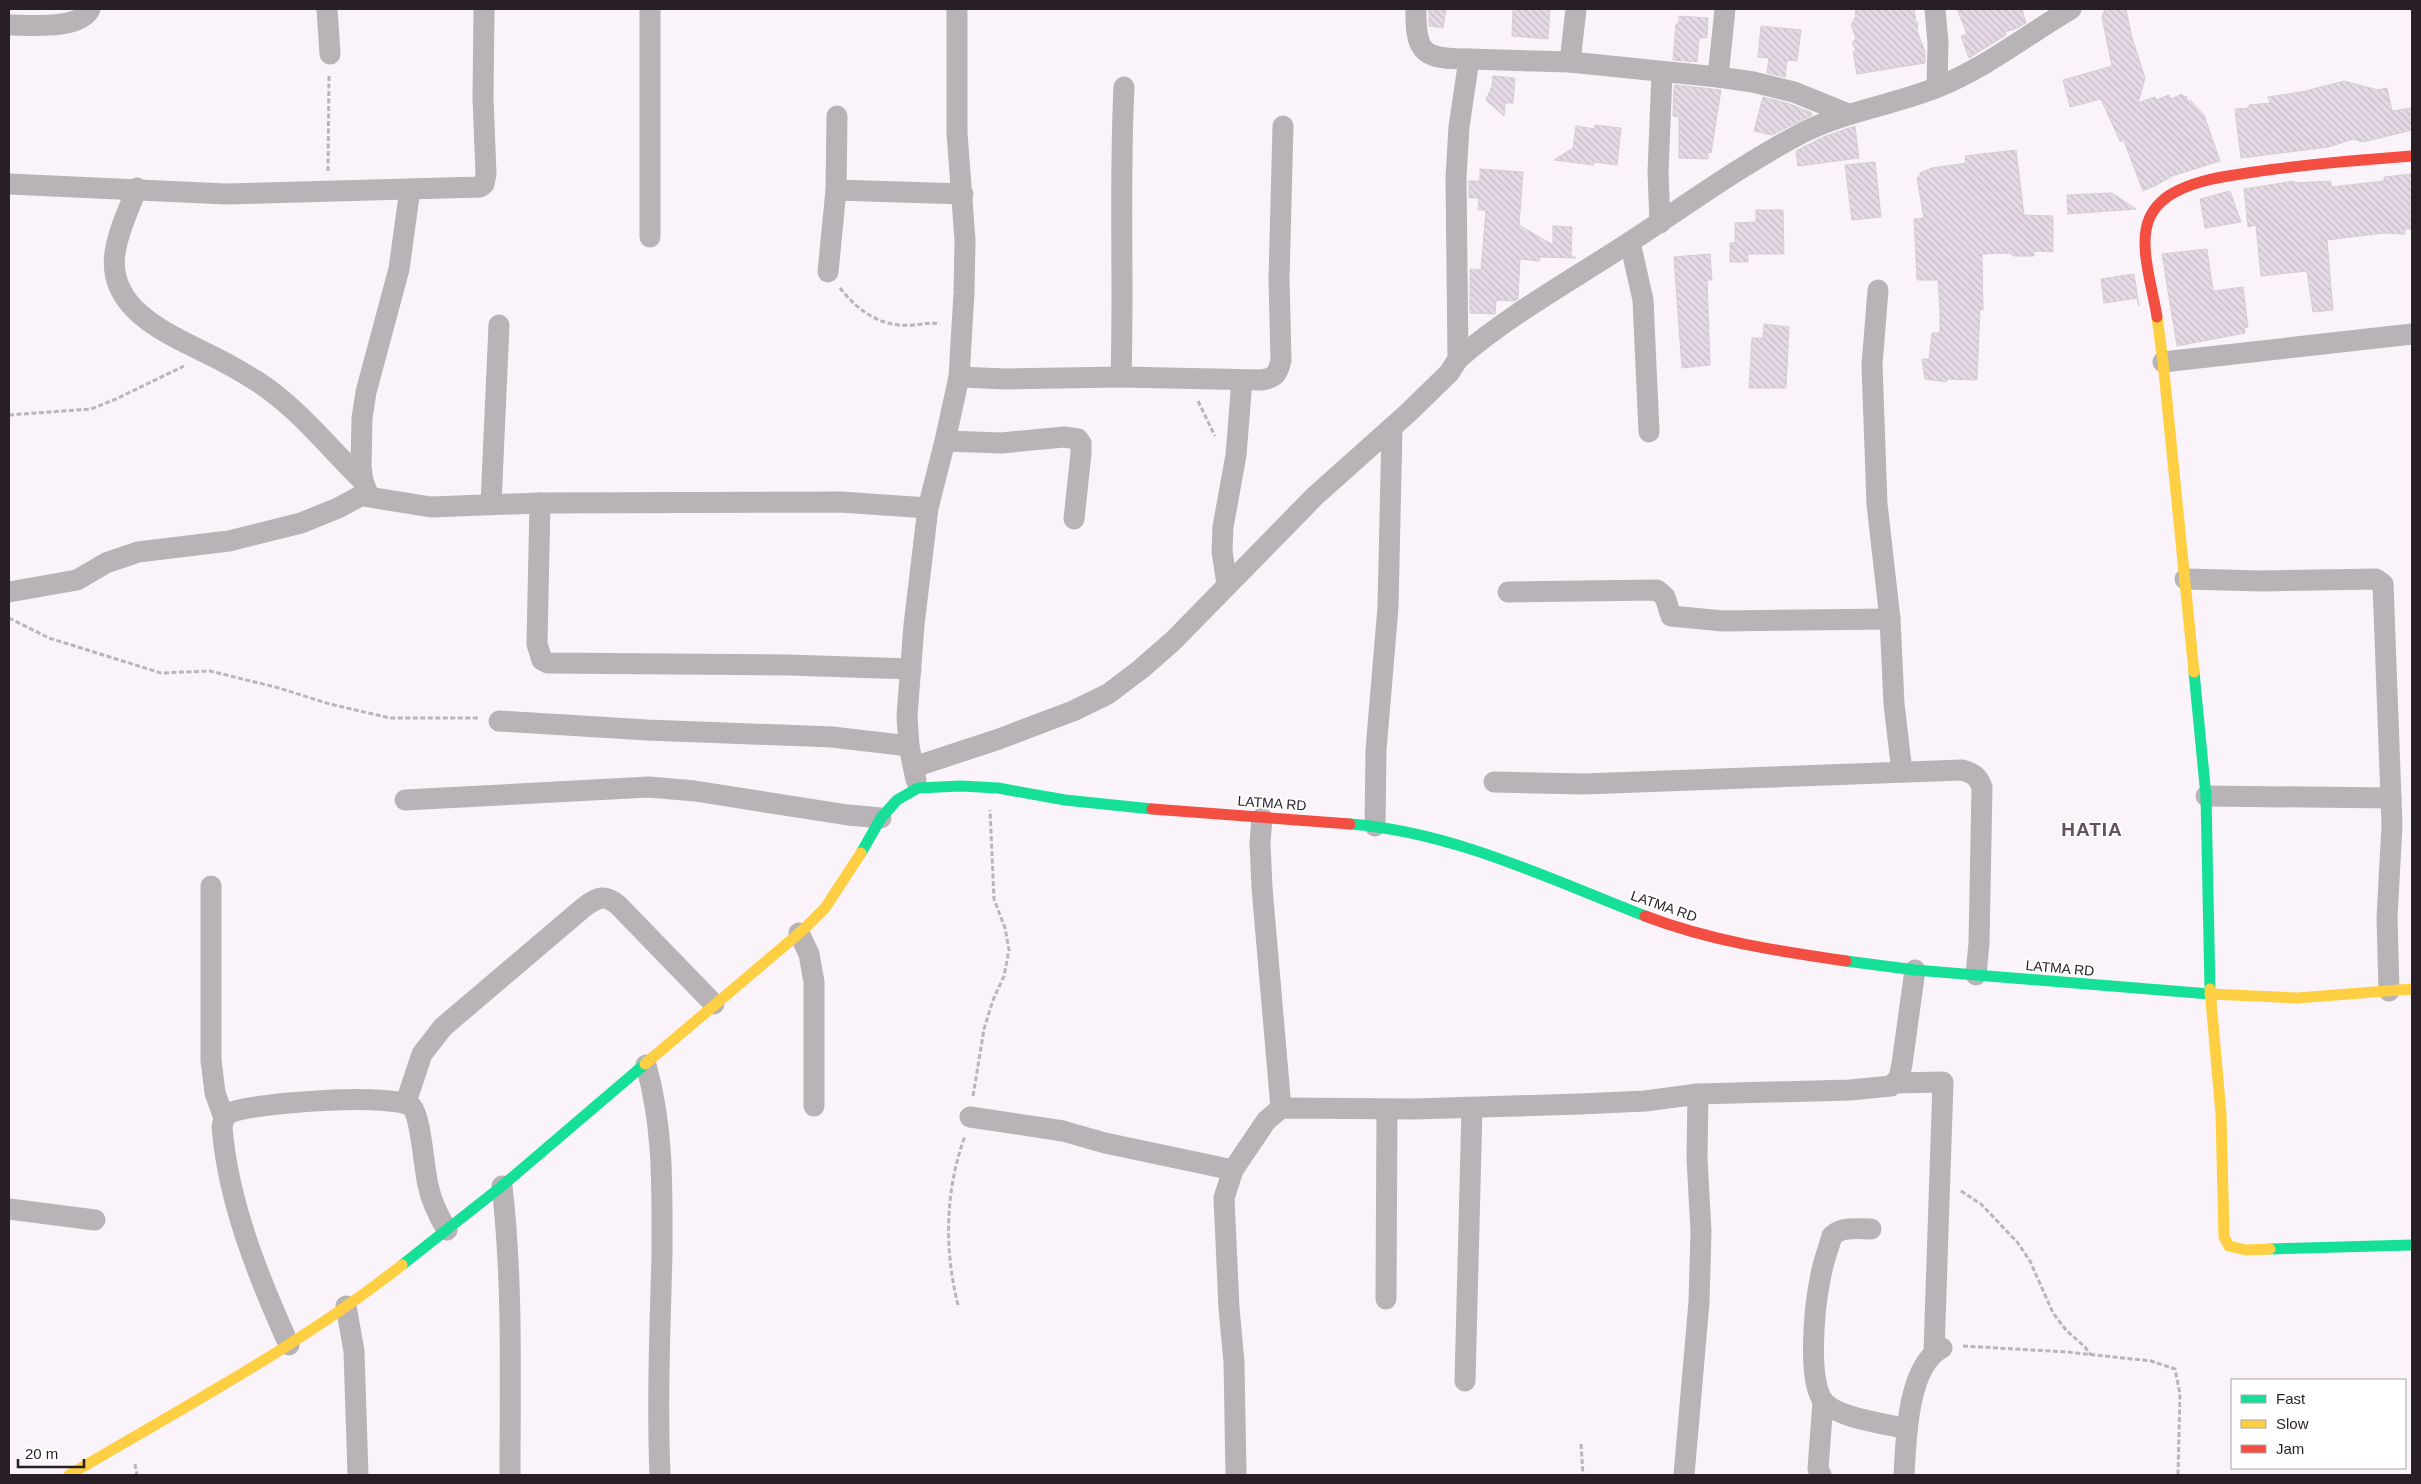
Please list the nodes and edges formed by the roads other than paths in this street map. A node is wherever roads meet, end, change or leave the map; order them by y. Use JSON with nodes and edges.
{"nodes":[{"id":1,"x":90,"y":9,"type":"edge"},
{"id":2,"x":326,"y":9,"type":"edge"},
{"id":3,"x":484,"y":9,"type":"edge"},
{"id":4,"x":650,"y":9,"type":"edge"},
{"id":5,"x":957,"y":9,"type":"edge"},
{"id":6,"x":1416,"y":9,"type":"edge"},
{"id":7,"x":1576,"y":9,"type":"edge"},
{"id":8,"x":1725,"y":9,"type":"edge"},
{"id":9,"x":1935,"y":9,"type":"edge"},
{"id":10,"x":2071,"y":9,"type":"edge"},
{"id":11,"x":9,"y":25,"type":"edge"},
{"id":12,"x":330,"y":54,"type":"road end"},
{"id":13,"x":1469,"y":59,"type":"junction"},
{"id":14,"x":1570,"y":62,"type":"junction"},
{"id":15,"x":1662,"y":73,"type":"junction"},
{"id":16,"x":1718,"y":77,"type":"junction"},
{"id":17,"x":1124,"y":87,"type":"dead end"},
{"id":18,"x":1937,"y":87,"type":"junction"},
{"id":19,"x":1848,"y":114,"type":"junction"},
{"id":20,"x":837,"y":116,"type":"dead end"},
{"id":21,"x":1283,"y":126,"type":"dead end"},
{"id":22,"x":2412,"y":156,"type":"edge"},
{"id":23,"x":9,"y":184,"type":"edge"},
{"id":24,"x":137,"y":188,"type":"junction"},
{"id":25,"x":410,"y":189,"type":"junction"},
{"id":26,"x":836,"y":190,"type":"junction"},
{"id":27,"x":962,"y":194,"type":"junction"},
{"id":28,"x":1660,"y":223,"type":"junction"},
{"id":29,"x":650,"y":237,"type":"dead end"},
{"id":30,"x":1630,"y":242,"type":"junction"},
{"id":31,"x":828,"y":272,"type":"road end"},
{"id":32,"x":1878,"y":290,"type":"dead end"},
{"id":33,"x":499,"y":326,"type":"dead end"},
{"id":34,"x":2412,"y":334,"type":"edge"},
{"id":35,"x":1458,"y":359,"type":"junction"},
{"id":36,"x":2164,"y":362,"type":"junction"},
{"id":37,"x":959,"y":377,"type":"junction"},
{"id":38,"x":1121,"y":377,"type":"junction"},
{"id":39,"x":1242,"y":380,"type":"junction"},
{"id":40,"x":1392,"y":428,"type":"junction"},
{"id":41,"x":1648,"y":432,"type":"dead end"},
{"id":42,"x":945,"y":441,"type":"junction"},
{"id":43,"x":364,"y":487,"type":"junction"},
{"id":44,"x":540,"y":503,"type":"junction"},
{"id":45,"x":491,"y":504,"type":"junction"},
{"id":46,"x":928,"y":508,"type":"junction"},
{"id":47,"x":1074,"y":519,"type":"dead end"},
{"id":48,"x":2185,"y":579,"type":"junction"},
{"id":49,"x":1227,"y":585,"type":"junction"},
{"id":50,"x":9,"y":592,"type":"edge"},
{"id":51,"x":1508,"y":592,"type":"dead end"},
{"id":52,"x":1890,"y":619,"type":"junction"},
{"id":53,"x":911,"y":669,"type":"junction"},
{"id":54,"x":498,"y":720,"type":"road end"},
{"id":55,"x":909,"y":746,"type":"junction"},
{"id":56,"x":914,"y":767,"type":"junction"},
{"id":57,"x":1902,"y":772,"type":"junction"},
{"id":58,"x":1494,"y":782,"type":"dead end"},
{"id":59,"x":918,"y":788,"type":"junction"},
{"id":60,"x":2206,"y":796,"type":"junction"},
{"id":61,"x":2391,"y":798,"type":"junction"},
{"id":62,"x":405,"y":800,"type":"dead end"},
{"id":63,"x":881,"y":818,"type":"junction"},
{"id":64,"x":1262,"y":818,"type":"junction"},
{"id":65,"x":1375,"y":826,"type":"junction"},
{"id":66,"x":211,"y":886,"type":"dead end"},
{"id":67,"x":799,"y":933,"type":"junction"},
{"id":68,"x":1915,"y":970,"type":"junction"},
{"id":69,"x":1976,"y":975,"type":"junction"},
{"id":70,"x":2412,"y":990,"type":"edge"},
{"id":71,"x":2389,"y":991,"type":"junction"},
{"id":72,"x":2210,"y":993,"type":"junction"},
{"id":73,"x":714,"y":1004,"type":"junction"},
{"id":74,"x":646,"y":1065,"type":"junction"},
{"id":75,"x":1895,"y":1083,"type":"junction"},
{"id":76,"x":1698,"y":1094,"type":"junction"},
{"id":77,"x":406,"y":1102,"type":"junction"},
{"id":78,"x":814,"y":1106,"type":"dead end"},
{"id":79,"x":1281,"y":1108,"type":"junction"},
{"id":80,"x":1472,"y":1108,"type":"junction"},
{"id":81,"x":1387,"y":1109,"type":"junction"},
{"id":82,"x":970,"y":1117,"type":"road end"},
{"id":83,"x":224,"y":1118,"type":"junction"},
{"id":84,"x":1233,"y":1170,"type":"junction"},
{"id":85,"x":502,"y":1186,"type":"junction"},
{"id":86,"x":9,"y":1209,"type":"edge"},
{"id":87,"x":95,"y":1220,"type":"dead end"},
{"id":88,"x":1871,"y":1229,"type":"dead end"},
{"id":89,"x":447,"y":1230,"type":"junction"},
{"id":90,"x":2412,"y":1245,"type":"edge"},
{"id":91,"x":1386,"y":1299,"type":"dead end"},
{"id":92,"x":346,"y":1306,"type":"junction"},
{"id":93,"x":289,"y":1345,"type":"junction"},
{"id":94,"x":1465,"y":1381,"type":"dead end"},
{"id":95,"x":1823,"y":1401,"type":"junction"},
{"id":96,"x":1907,"y":1429,"type":"junction"},
{"id":97,"x":69,"y":1475,"type":"edge"},
{"id":98,"x":358,"y":1475,"type":"edge"},
{"id":99,"x":510,"y":1475,"type":"edge"},
{"id":100,"x":660,"y":1475,"type":"edge"},
{"id":101,"x":1236,"y":1475,"type":"edge"},
{"id":102,"x":1684,"y":1475,"type":"edge"},
{"id":103,"x":1821,"y":1475,"type":"edge"},
{"id":104,"x":1904,"y":1475,"type":"edge"}],
"edges":[{"from":1,"to":11,"type":"street"},
{"from":2,"to":12,"type":"street"},
{"from":3,"to":25,"type":"street"},
{"from":4,"to":29,"type":"street"},
{"from":5,"to":27,"type":"street"},
{"from":6,"to":13,"type":"street"},
{"from":7,"to":14,"type":"street"},
{"from":8,"to":16,"type":"street"},
{"from":9,"to":18,"type":"street"},
{"from":10,"to":18,"type":"street"},
{"from":13,"to":14,"type":"street"},
{"from":13,"to":35,"type":"street"},
{"from":14,"to":15,"type":"street"},
{"from":15,"to":16,"type":"street"},
{"from":15,"to":28,"type":"street"},
{"from":16,"to":19,"type":"street"},
{"from":17,"to":38,"type":"street"},
{"from":18,"to":19,"type":"street"},
{"from":19,"to":28,"type":"street"},
{"from":20,"to":26,"type":"street"},
{"from":21,"to":39,"type":"street"},
{"from":22,"to":36,"type":"street"},
{"from":23,"to":24,"type":"street"},
{"from":24,"to":25,"type":"street"},
{"from":24,"to":43,"type":"street"},
{"from":25,"to":43,"type":"street"},
{"from":26,"to":27,"type":"street"},
{"from":26,"to":31,"type":"street"},
{"from":27,"to":37,"type":"street"},
{"from":28,"to":30,"type":"street"},
{"from":30,"to":35,"type":"street"},
{"from":30,"to":41,"type":"street"},
{"from":32,"to":52,"type":"street"},
{"from":33,"to":45,"type":"street"},
{"from":34,"to":36,"type":"street"},
{"from":35,"to":40,"type":"street"},
{"from":36,"to":48,"type":"street"},
{"from":37,"to":38,"type":"street"},
{"from":37,"to":42,"type":"street"},
{"from":38,"to":39,"type":"street"},
{"from":39,"to":49,"type":"street"},
{"from":40,"to":49,"type":"street"},
{"from":40,"to":65,"type":"street"},
{"from":42,"to":46,"type":"street"},
{"from":42,"to":47,"type":"street"},
{"from":43,"to":45,"type":"street"},
{"from":43,"to":50,"type":"street"},
{"from":44,"to":45,"type":"street"},
{"from":44,"to":46,"type":"street"},
{"from":44,"to":53,"type":"street"},
{"from":46,"to":53,"type":"street"},
{"from":48,"to":60,"type":"street"},
{"from":48,"to":61,"type":"street"},
{"from":49,"to":56,"type":"street"},
{"from":51,"to":52,"type":"street"},
{"from":52,"to":57,"type":"street"},
{"from":53,"to":55,"type":"street"},
{"from":54,"to":55,"type":"street"},
{"from":55,"to":56,"type":"street"},
{"from":56,"to":59,"type":"street"},
{"from":57,"to":58,"type":"street"},
{"from":57,"to":69,"type":"street"},
{"from":59,"to":63,"type":"street"},
{"from":59,"to":64,"type":"street","name":"LATMA RD"},
{"from":60,"to":61,"type":"street"},
{"from":60,"to":72,"type":"street"},
{"from":61,"to":71,"type":"street"},
{"from":62,"to":63,"type":"street"},
{"from":63,"to":67,"type":"street"},
{"from":64,"to":65,"type":"street","name":"LATMA RD"},
{"from":64,"to":79,"type":"street"},
{"from":65,"to":68,"type":"street","name":"LATMA RD"},
{"from":66,"to":83,"type":"street"},
{"from":67,"to":73,"type":"street"},
{"from":67,"to":78,"type":"street"},
{"from":68,"to":69,"type":"street","name":"LATMA RD"},
{"from":68,"to":75,"type":"street"},
{"from":69,"to":72,"type":"street","name":"LATMA RD"},
{"from":70,"to":71,"type":"street","name":"LATMA RD"},
{"from":71,"to":72,"type":"street","name":"LATMA RD"},
{"from":72,"to":90,"type":"street"},
{"from":73,"to":74,"type":"street"},
{"from":73,"to":77,"type":"street"},
{"from":74,"to":85,"type":"street"},
{"from":74,"to":100,"type":"street"},
{"from":75,"to":76,"type":"street"},
{"from":75,"to":96,"type":"street"},
{"from":76,"to":80,"type":"street"},
{"from":76,"to":102,"type":"street"},
{"from":77,"to":83,"type":"street"},
{"from":77,"to":89,"type":"street"},
{"from":79,"to":81,"type":"street"},
{"from":79,"to":84,"type":"street"},
{"from":80,"to":81,"type":"street"},
{"from":80,"to":94,"type":"street"},
{"from":81,"to":91,"type":"street"},
{"from":82,"to":84,"type":"street"},
{"from":83,"to":93,"type":"street"},
{"from":84,"to":101,"type":"street"},
{"from":85,"to":89,"type":"street"},
{"from":85,"to":99,"type":"street"},
{"from":86,"to":87,"type":"street"},
{"from":88,"to":95,"type":"street"},
{"from":89,"to":92,"type":"street"},
{"from":92,"to":93,"type":"street"},
{"from":92,"to":98,"type":"street"},
{"from":93,"to":97,"type":"street"},
{"from":95,"to":96,"type":"street"},
{"from":95,"to":103,"type":"street"},
{"from":96,"to":104,"type":"street"}]}
